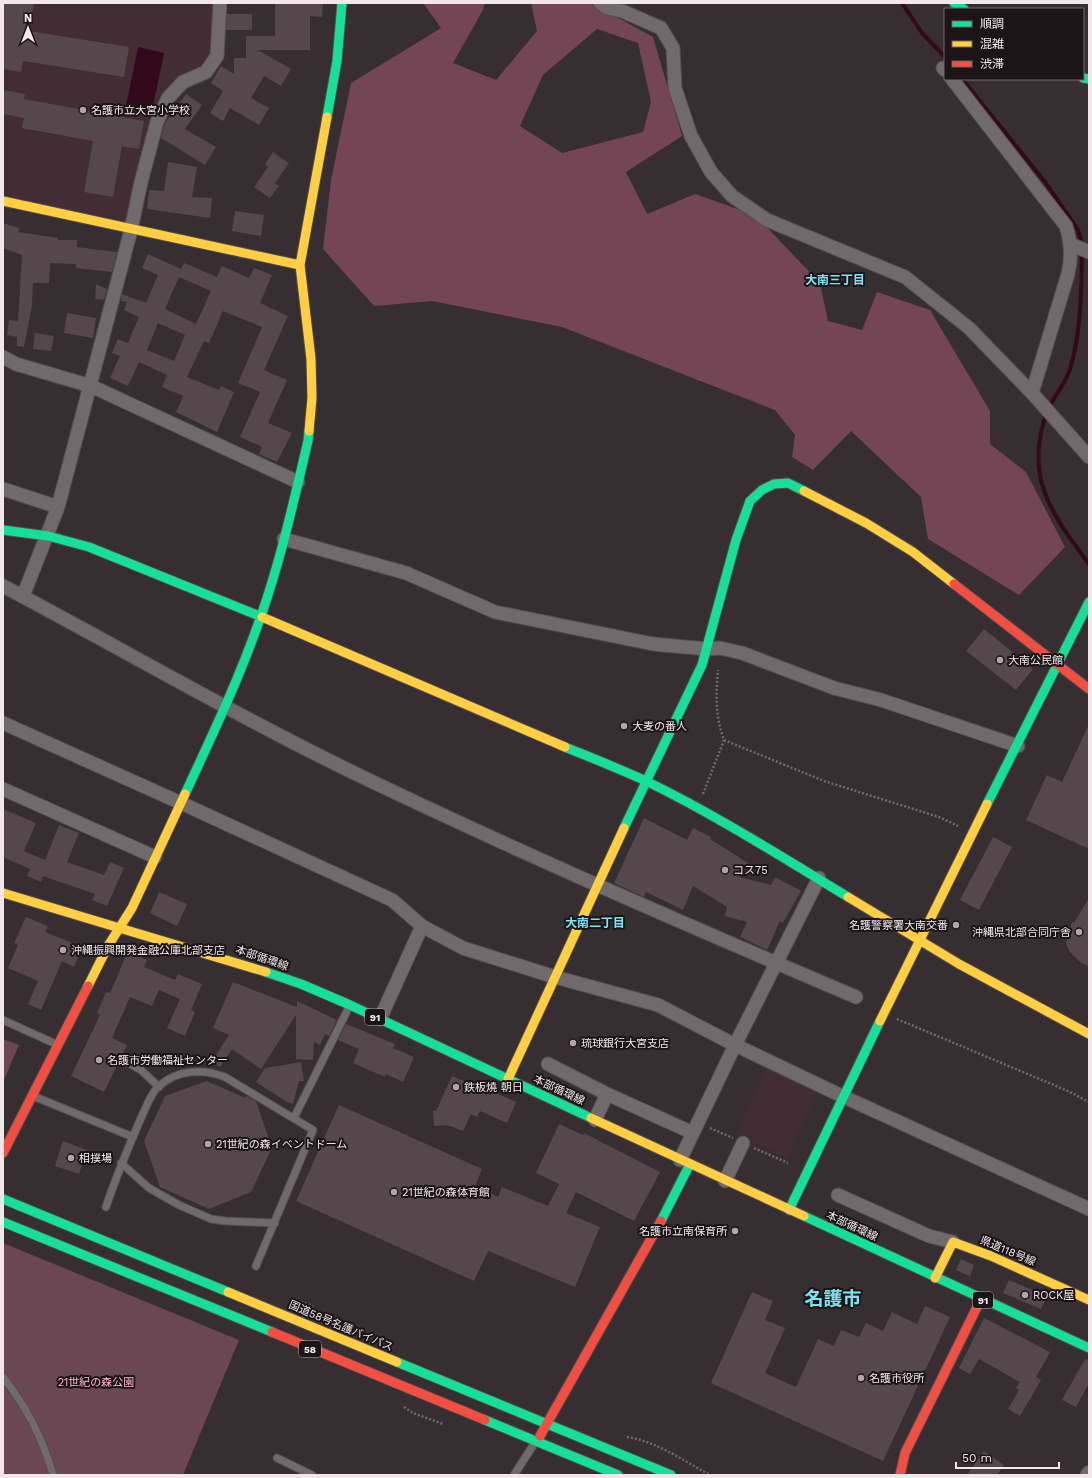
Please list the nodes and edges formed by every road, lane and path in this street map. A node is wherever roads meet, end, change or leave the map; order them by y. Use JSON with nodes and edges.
{"nodes":[{"id":1,"x":220,"y":3,"type":"edge"},
{"id":2,"x":342,"y":3,"type":"edge"},
{"id":3,"x":600,"y":3,"type":"edge"},
{"id":4,"x":953,"y":80,"type":"edge"},
{"id":5,"x":1080,"y":80,"type":"edge"},
{"id":6,"x":1089,"y":85,"type":"edge"},
{"id":7,"x":3,"y":200,"type":"edge"},
{"id":8,"x":132,"y":230,"type":"junction"},
{"id":9,"x":1070,"y":244,"type":"junction"},
{"id":10,"x":1089,"y":252,"type":"edge"},
{"id":11,"x":300,"y":265,"type":"junction"},
{"id":12,"x":3,"y":357,"type":"edge"},
{"id":13,"x":91,"y":386,"type":"junction"},
{"id":14,"x":1032,"y":393,"type":"junction"},
{"id":15,"x":1089,"y":457,"type":"edge"},
{"id":16,"x":298,"y":482,"type":"junction"},
{"id":17,"x":3,"y":489,"type":"edge"},
{"id":18,"x":58,"y":507,"type":"junction"},
{"id":19,"x":3,"y":530,"type":"edge"},
{"id":20,"x":48,"y":536,"type":"junction"},
{"id":21,"x":284,"y":539,"type":"junction"},
{"id":22,"x":3,"y":586,"type":"edge"},
{"id":23,"x":23,"y":596,"type":"junction"},
{"id":24,"x":1089,"y":602,"type":"edge"},
{"id":25,"x":261,"y":617,"type":"junction"},
{"id":26,"x":713,"y":648,"type":"junction"},
{"id":27,"x":1058,"y":665,"type":"junction"},
{"id":28,"x":1089,"y":689,"type":"edge"},
{"id":29,"x":225,"y":708,"type":"junction"},
{"id":30,"x":3,"y":723,"type":"edge"},
{"id":31,"x":724,"y":740,"type":"junction"},
{"id":32,"x":1018,"y":746,"type":"junction"},
{"id":33,"x":645,"y":781,"type":"junction"},
{"id":34,"x":3,"y":789,"type":"edge"},
{"id":35,"x":181,"y":803,"type":"junction"},
{"id":36,"x":697,"y":807,"type":"junction"},
{"id":37,"x":974,"y":834,"type":"junction"},
{"id":38,"x":155,"y":857,"type":"junction"},
{"id":39,"x":819,"y":878,"type":"junction"},
{"id":40,"x":597,"y":885,"type":"junction"},
{"id":41,"x":3,"y":893,"type":"edge"},
{"id":42,"x":422,"y":926,"type":"junction"},
{"id":43,"x":120,"y":927,"type":"junction"},
{"id":44,"x":919,"y":940,"type":"junction"},
{"id":45,"x":776,"y":963,"type":"junction"},
{"id":46,"x":555,"y":977,"type":"junction"},
{"id":47,"x":856,"y":998,"type":"dead end"},
{"id":48,"x":350,"y":1005,"type":"junction"},
{"id":49,"x":893,"y":1017,"type":"dead end"},
{"id":50,"x":380,"y":1019,"type":"junction"},
{"id":51,"x":3,"y":1020,"type":"edge"},
{"id":52,"x":1089,"y":1034,"type":"edge"},
{"id":53,"x":735,"y":1045,"type":"junction"},
{"id":54,"x":58,"y":1046,"type":"junction"},
{"id":55,"x":125,"y":1061,"type":"dead end"},
{"id":56,"x":548,"y":1064,"type":"dead end"},
{"id":57,"x":508,"y":1080,"type":"junction"},
{"id":58,"x":158,"y":1086,"type":"junction"},
{"id":59,"x":607,"y":1094,"type":"junction"},
{"id":60,"x":33,"y":1096,"type":"junction"},
{"id":61,"x":842,"y":1096,"type":"junction"},
{"id":62,"x":1089,"y":1102,"type":"edge"},
{"id":63,"x":294,"y":1118,"type":"junction"},
{"id":64,"x":595,"y":1120,"type":"junction"},
{"id":65,"x":693,"y":1132,"type":"junction"},
{"id":66,"x":132,"y":1137,"type":"junction"},
{"id":67,"x":743,"y":1143,"type":"dead end"},
{"id":68,"x":3,"y":1153,"type":"edge"},
{"id":69,"x":685,"y":1162,"type":"junction"},
{"id":70,"x":121,"y":1163,"type":"junction"},
{"id":71,"x":725,"y":1181,"type":"junction"},
{"id":72,"x":838,"y":1195,"type":"dead end"},
{"id":73,"x":3,"y":1199,"type":"edge"},
{"id":74,"x":106,"y":1207,"type":"dead end"},
{"id":75,"x":1089,"y":1209,"type":"edge"},
{"id":76,"x":789,"y":1210,"type":"junction"},
{"id":77,"x":3,"y":1222,"type":"edge"},
{"id":78,"x":275,"y":1223,"type":"junction"},
{"id":79,"x":953,"y":1242,"type":"junction"},
{"id":80,"x":256,"y":1266,"type":"dead end"},
{"id":81,"x":935,"y":1278,"type":"junction"},
{"id":82,"x":981,"y":1299,"type":"junction"},
{"id":83,"x":1089,"y":1300,"type":"edge"},
{"id":84,"x":1089,"y":1348,"type":"edge"},
{"id":85,"x":3,"y":1377,"type":"edge"},
{"id":86,"x":547,"y":1424,"type":"junction"},
{"id":87,"x":536,"y":1442,"type":"junction"},
{"id":88,"x":277,"y":1458,"type":"dead end"},
{"id":89,"x":1089,"y":1472,"type":"edge"},
{"id":90,"x":53,"y":1475,"type":"edge"},
{"id":91,"x":312,"y":1475,"type":"edge"},
{"id":92,"x":514,"y":1475,"type":"edge"},
{"id":93,"x":618,"y":1475,"type":"edge"},
{"id":94,"x":671,"y":1475,"type":"edge"},
{"id":95,"x":900,"y":1475,"type":"edge"},
{"id":96,"x":1088,"y":1475,"type":"edge"}],
"edges":[{"from":1,"to":8,"type":"street"},
{"from":2,"to":11,"type":"main road"},
{"from":3,"to":14,"type":"street"},
{"from":4,"to":9,"type":"street"},
{"from":5,"to":6,"type":"main road"},
{"from":7,"to":8,"type":"main road"},
{"from":8,"to":11,"type":"main road"},
{"from":8,"to":13,"type":"street"},
{"from":9,"to":10,"type":"street"},
{"from":9,"to":14,"type":"street"},
{"from":11,"to":16,"type":"main road"},
{"from":12,"to":13,"type":"street"},
{"from":13,"to":16,"type":"street"},
{"from":13,"to":18,"type":"street"},
{"from":14,"to":15,"type":"street"},
{"from":16,"to":21,"type":"main road"},
{"from":17,"to":18,"type":"street"},
{"from":18,"to":20,"type":"street"},
{"from":19,"to":20,"type":"main road"},
{"from":20,"to":23,"type":"street"},
{"from":20,"to":25,"type":"main road"},
{"from":21,"to":25,"type":"main road"},
{"from":21,"to":26,"type":"street"},
{"from":22,"to":23,"type":"street"},
{"from":23,"to":29,"type":"street"},
{"from":24,"to":27,"type":"main road"},
{"from":25,"to":29,"type":"main road"},
{"from":25,"to":33,"type":"main road"},
{"from":26,"to":27,"type":"main road"},
{"from":26,"to":31,"type":"path"},
{"from":26,"to":32,"type":"street"},
{"from":26,"to":33,"type":"main road"},
{"from":27,"to":28,"type":"main road"},
{"from":27,"to":32,"type":"main road"},
{"from":29,"to":35,"type":"main road"},
{"from":29,"to":40,"type":"street"},
{"from":30,"to":35,"type":"street"},
{"from":31,"to":36,"type":"path"},
{"from":31,"to":37,"type":"path"},
{"from":32,"to":37,"type":"main road"},
{"from":33,"to":36,"type":"main road"},
{"from":33,"to":40,"type":"main road"},
{"from":34,"to":38,"type":"street"},
{"from":35,"to":38,"type":"main road"},
{"from":35,"to":42,"type":"street"},
{"from":36,"to":39,"type":"main road"},
{"from":37,"to":44,"type":"main road"},
{"from":38,"to":43,"type":"main road"},
{"from":39,"to":44,"type":"main road"},
{"from":39,"to":45,"type":"street"},
{"from":40,"to":45,"type":"street"},
{"from":40,"to":46,"type":"main road"},
{"from":41,"to":43,"type":"main road","name":"本部循環線","number":"91"},
{"from":42,"to":46,"type":"street"},
{"from":42,"to":50,"type":"street"},
{"from":43,"to":48,"type":"main road","name":"本部循環線","number":"91"},
{"from":43,"to":54,"type":"main road"},
{"from":44,"to":52,"type":"main road"},
{"from":44,"to":61,"type":"main road"},
{"from":45,"to":47,"type":"street"},
{"from":45,"to":53,"type":"street"},
{"from":46,"to":53,"type":"street"},
{"from":46,"to":57,"type":"main road"},
{"from":48,"to":50,"type":"main road","name":"本部循環線","number":"91"},
{"from":48,"to":63,"type":"lane"},
{"from":49,"to":62,"type":"path"},
{"from":50,"to":57,"type":"main road","name":"本部循環線","number":"91"},
{"from":51,"to":54,"type":"lane"},
{"from":53,"to":61,"type":"street"},
{"from":53,"to":65,"type":"street"},
{"from":54,"to":60,"type":"main road"},
{"from":55,"to":58,"type":"lane"},
{"from":56,"to":59,"type":"street"},
{"from":57,"to":64,"type":"main road","name":"本部循環線","number":"91"},
{"from":58,"to":63,"type":"lane"},
{"from":58,"to":66,"type":"lane"},
{"from":59,"to":64,"type":"street"},
{"from":59,"to":65,"type":"street"},
{"from":60,"to":66,"type":"lane"},
{"from":60,"to":68,"type":"main road"},
{"from":61,"to":75,"type":"street"},
{"from":61,"to":76,"type":"main road"},
{"from":63,"to":78,"type":"lane"},
{"from":64,"to":69,"type":"main road","name":"本部循環線","number":"91"},
{"from":65,"to":69,"type":"street"},
{"from":66,"to":70,"type":"lane"},
{"from":67,"to":71,"type":"street"},
{"from":69,"to":71,"type":"main road","name":"本部循環線","number":"91"},
{"from":69,"to":86,"type":"main road"},
{"from":70,"to":74,"type":"lane"},
{"from":70,"to":78,"type":"lane"},
{"from":71,"to":76,"type":"main road","name":"本部循環線","number":"91"},
{"from":72,"to":79,"type":"street"},
{"from":73,"to":86,"type":"main road","name":"国道58号名護バイパス","number":"58"},
{"from":76,"to":81,"type":"main road","name":"本部循環線","number":"91"},
{"from":77,"to":87,"type":"main road","number":"58"},
{"from":78,"to":80,"type":"lane"},
{"from":79,"to":81,"type":"main road"},
{"from":79,"to":83,"type":"main road","name":"県道118号線"},
{"from":81,"to":82,"type":"main road","name":"本部循環線","number":"91"},
{"from":82,"to":84,"type":"main road","name":"本部循環線","number":"91"},
{"from":82,"to":95,"type":"main road"},
{"from":85,"to":90,"type":"lane"},
{"from":86,"to":87,"type":"main road"},
{"from":86,"to":94,"type":"main road","name":"国道58号名護バイパス","number":"58"},
{"from":87,"to":92,"type":"lane"},
{"from":87,"to":93,"type":"main road","number":"58"},
{"from":88,"to":91,"type":"lane"},
{"from":89,"to":96,"type":"street"}]}
